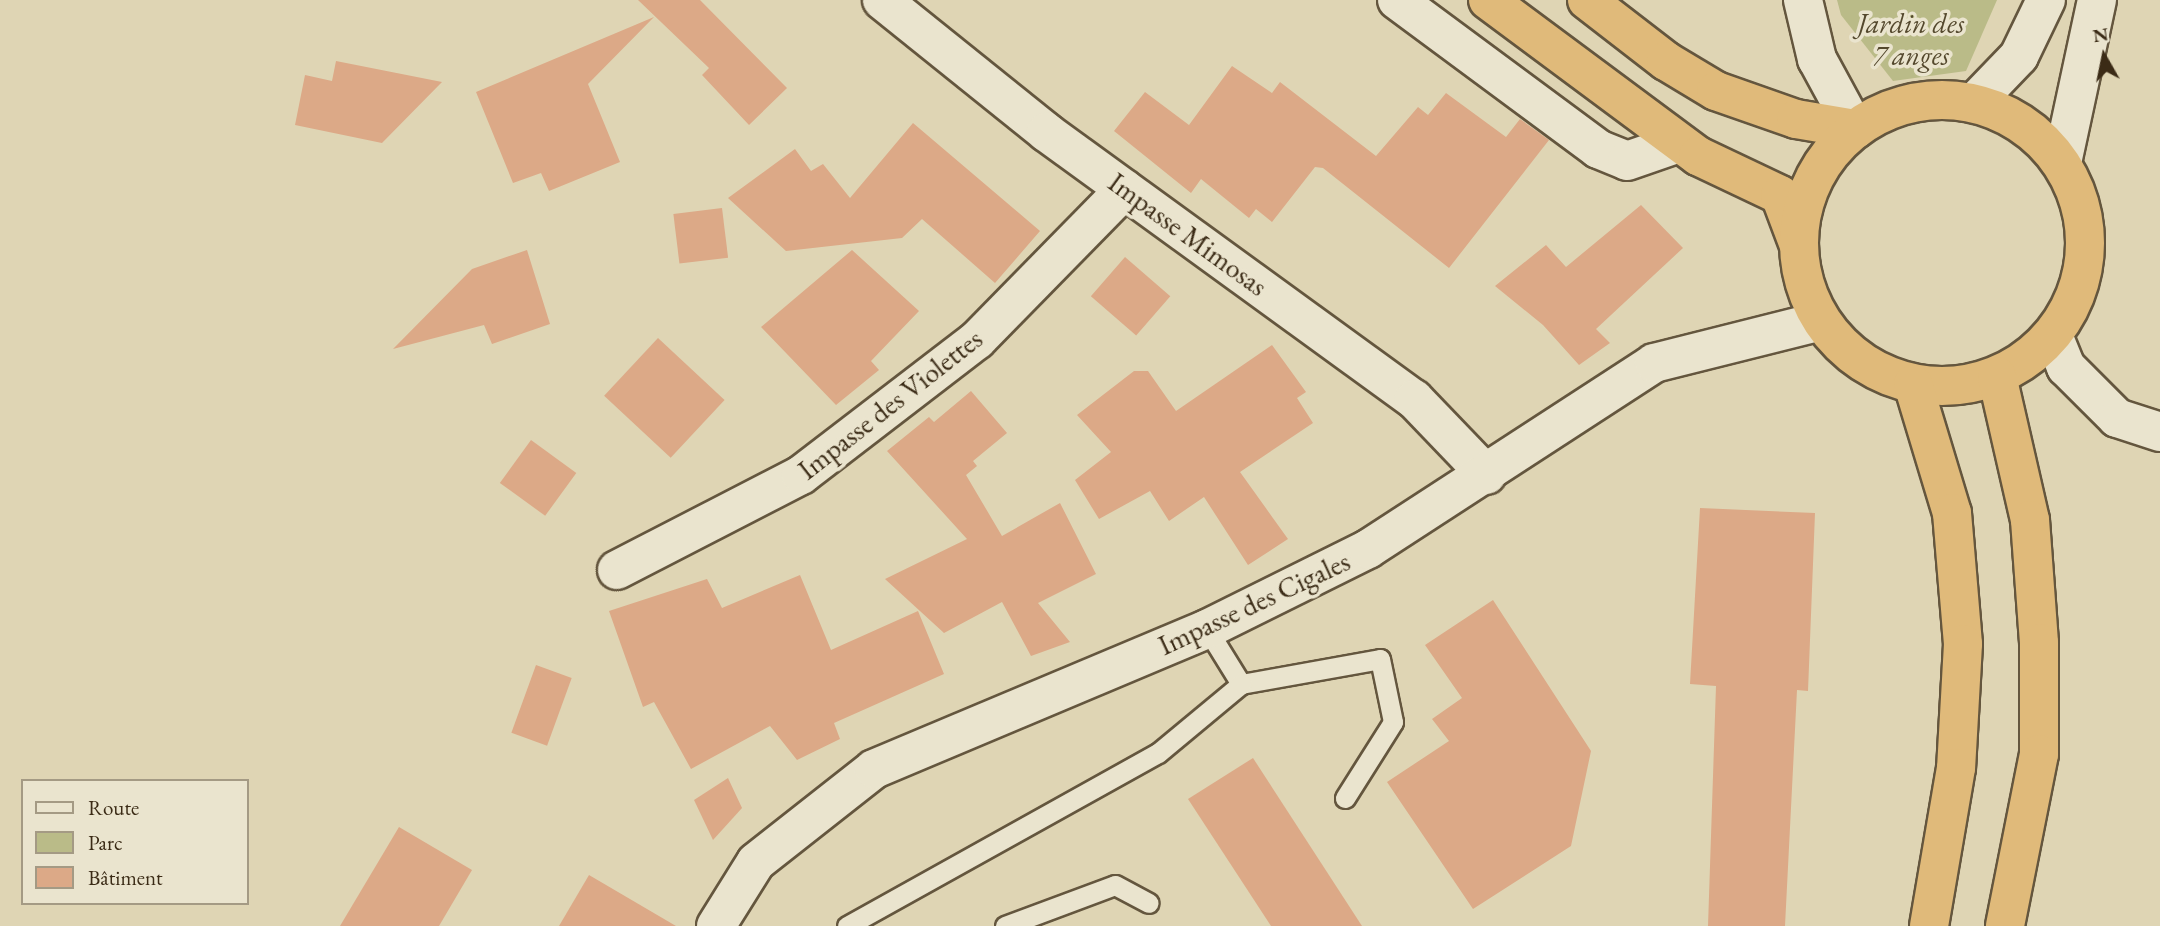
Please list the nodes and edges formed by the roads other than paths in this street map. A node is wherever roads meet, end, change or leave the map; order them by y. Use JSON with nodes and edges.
{"nodes":[{"id":1,"x":882,"y":0,"type":"edge"},
{"id":2,"x":1397,"y":0,"type":"edge"},
{"id":3,"x":1488,"y":0,"type":"edge"},
{"id":4,"x":1587,"y":0,"type":"edge"},
{"id":5,"x":1803,"y":0,"type":"edge"},
{"id":6,"x":2046,"y":0,"type":"edge"},
{"id":7,"x":2097,"y":0,"type":"edge"},
{"id":8,"x":1974,"y":103,"type":"junction"},
{"id":9,"x":1855,"y":129,"type":"junction"},
{"id":10,"x":1679,"y":143,"type":"junction"},
{"id":11,"x":2062,"y":163,"type":"junction"},
{"id":12,"x":1125,"y":189,"type":"junction"},
{"id":13,"x":1798,"y":243,"type":"junction"},
{"id":14,"x":1821,"y":321,"type":"junction"},
{"id":15,"x":2053,"y":335,"type":"junction"},
{"id":16,"x":1997,"y":376,"type":"junction"},
{"id":17,"x":1913,"y":384,"type":"junction"},
{"id":18,"x":2160,"y":432,"type":"edge"},
{"id":19,"x":1487,"y":475,"type":"junction"},
{"id":20,"x":617,"y":570,"type":"dead end"},
{"id":21,"x":1206,"y":629,"type":"junction"},
{"id":22,"x":1241,"y":684,"type":"junction"},
{"id":23,"x":1345,"y":798,"type":"dead end"},
{"id":24,"x":1149,"y":903,"type":"dead end"},
{"id":25,"x":716,"y":926,"type":"edge"},
{"id":26,"x":847,"y":926,"type":"edge"},
{"id":27,"x":1005,"y":926,"type":"edge"},
{"id":28,"x":1929,"y":926,"type":"edge"},
{"id":29,"x":2005,"y":926,"type":"edge"}],
"edges":[{"from":1,"to":12,"type":"street","name":"Impasse Mimosas"},
{"from":2,"to":10,"type":"street"},
{"from":3,"to":10,"type":"highway"},
{"from":4,"to":9,"type":"highway"},
{"from":5,"to":9,"type":"street"},
{"from":6,"to":8,"type":"street"},
{"from":7,"to":11,"type":"street"},
{"from":8,"to":9,"type":"highway"},
{"from":8,"to":11,"type":"highway"},
{"from":9,"to":13,"type":"highway"},
{"from":10,"to":13,"type":"highway"},
{"from":11,"to":15,"type":"highway"},
{"from":12,"to":19,"type":"street","name":"Impasse Mimosas"},
{"from":12,"to":20,"type":"street","name":"Impasse des Violettes"},
{"from":13,"to":14,"type":"highway"},
{"from":14,"to":17,"type":"highway"},
{"from":14,"to":19,"type":"street","name":"Impasse des Cigales"},
{"from":15,"to":16,"type":"highway"},
{"from":15,"to":18,"type":"street"},
{"from":16,"to":17,"type":"highway"},
{"from":16,"to":29,"type":"highway"},
{"from":17,"to":28,"type":"highway"},
{"from":19,"to":21,"type":"street","name":"Impasse des Cigales"},
{"from":21,"to":22,"type":"lane"},
{"from":21,"to":25,"type":"street","name":"Impasse des Cigales"},
{"from":22,"to":23,"type":"lane"},
{"from":22,"to":26,"type":"lane"},
{"from":24,"to":27,"type":"lane"}]}
